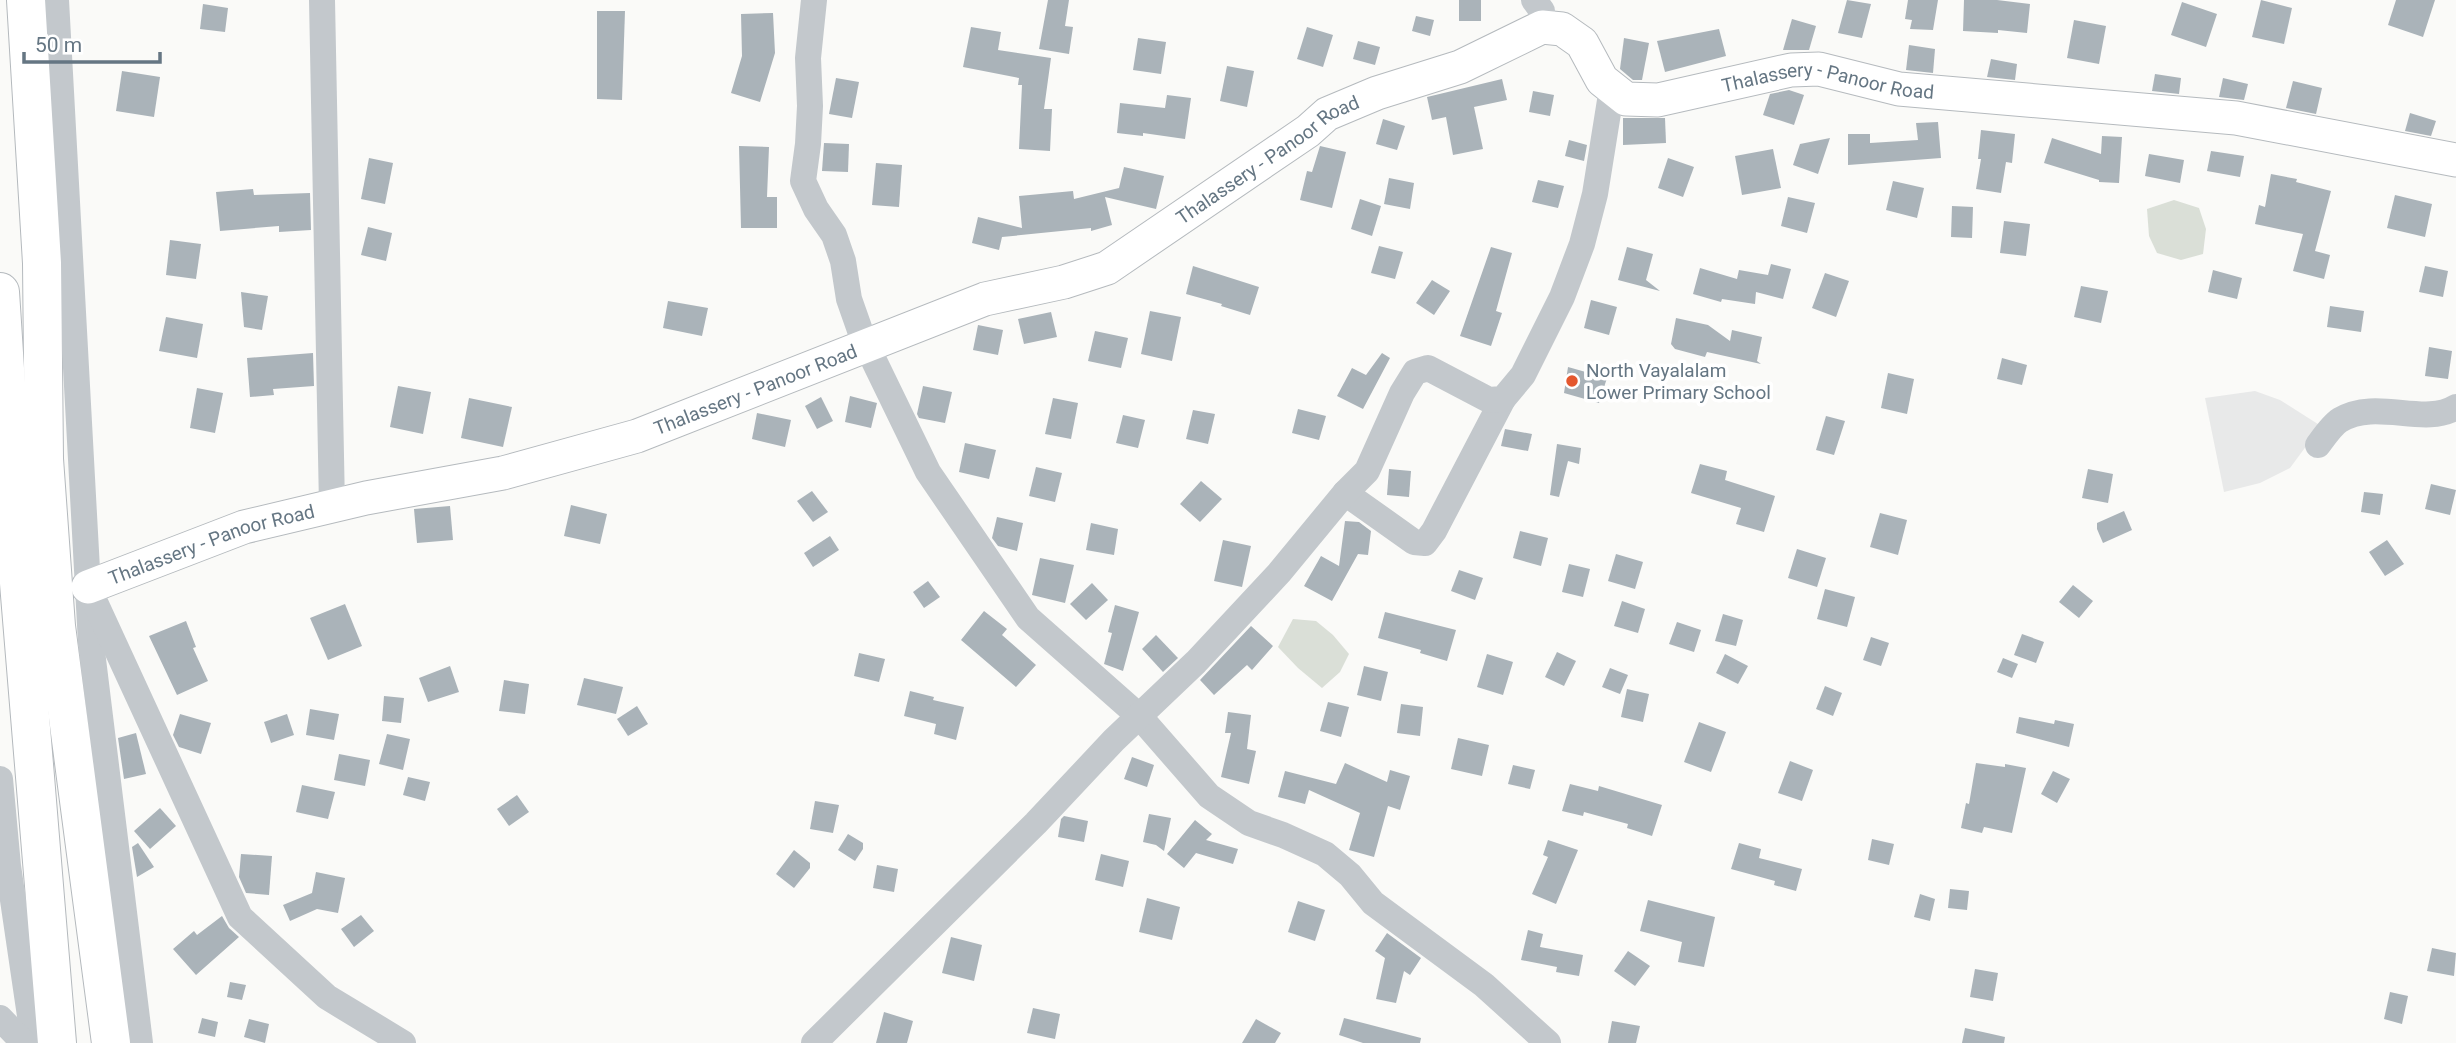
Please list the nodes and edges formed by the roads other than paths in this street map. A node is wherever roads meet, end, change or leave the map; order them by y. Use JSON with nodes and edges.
{"nodes":[{"id":1,"x":26,"y":0,"type":"edge"},
{"id":2,"x":56,"y":0,"type":"edge"},
{"id":3,"x":322,"y":0,"type":"edge"},
{"id":4,"x":814,"y":0,"type":"edge"},
{"id":5,"x":1538,"y":13,"type":"edge"},
{"id":6,"x":1612,"y":88,"type":"junction"},
{"id":7,"x":2456,"y":160,"type":"edge"},
{"id":8,"x":0,"y":292,"type":"edge"},
{"id":9,"x":867,"y":347,"type":"junction"},
{"id":10,"x":1503,"y":399,"type":"junction"},
{"id":11,"x":2456,"y":407,"type":"edge"},
{"id":12,"x":2318,"y":445,"type":"dead end"},
{"id":13,"x":1345,"y":493,"type":"junction"},
{"id":14,"x":332,"y":506,"type":"junction"},
{"id":15,"x":88,"y":587,"type":"junction"},
{"id":16,"x":1140,"y":717,"type":"junction"},
{"id":17,"x":0,"y":779,"type":"edge"},
{"id":18,"x":0,"y":1018,"type":"edge"},
{"id":19,"x":822,"y":1040,"type":"edge"},
{"id":20,"x":24,"y":1043,"type":"edge"},
{"id":21,"x":34,"y":1043,"type":"edge"},
{"id":22,"x":57,"y":1043,"type":"edge"},
{"id":23,"x":111,"y":1043,"type":"edge"},
{"id":24,"x":139,"y":1043,"type":"edge"},
{"id":25,"x":403,"y":1043,"type":"edge"},
{"id":26,"x":1548,"y":1043,"type":"edge"}],
"edges":[{"from":1,"to":23,"type":"highway"},
{"from":2,"to":15,"type":"street"},
{"from":3,"to":14,"type":"street"},
{"from":4,"to":9,"type":"street"},
{"from":5,"to":6,"type":"main road","name":"Thalassery - Panoor Road"},
{"from":5,"to":9,"type":"main road","name":"Thalassery - Panoor Road"},
{"from":6,"to":7,"type":"main road","name":"Thalassery - Panoor Road"},
{"from":6,"to":10,"type":"street"},
{"from":8,"to":22,"type":"highway"},
{"from":9,"to":14,"type":"main road","name":"Thalassery - Panoor Road"},
{"from":9,"to":16,"type":"street"},
{"from":10,"to":13,"type":"street"},
{"from":10,"to":13,"type":"street"},
{"from":11,"to":12,"type":"street"},
{"from":13,"to":16,"type":"street"},
{"from":14,"to":15,"type":"main road","name":"Thalassery - Panoor Road"},
{"from":15,"to":24,"type":"street"},
{"from":15,"to":25,"type":"street"},
{"from":16,"to":19,"type":"street"},
{"from":16,"to":26,"type":"street"},
{"from":17,"to":21,"type":"street"},
{"from":18,"to":20,"type":"street"}]}
